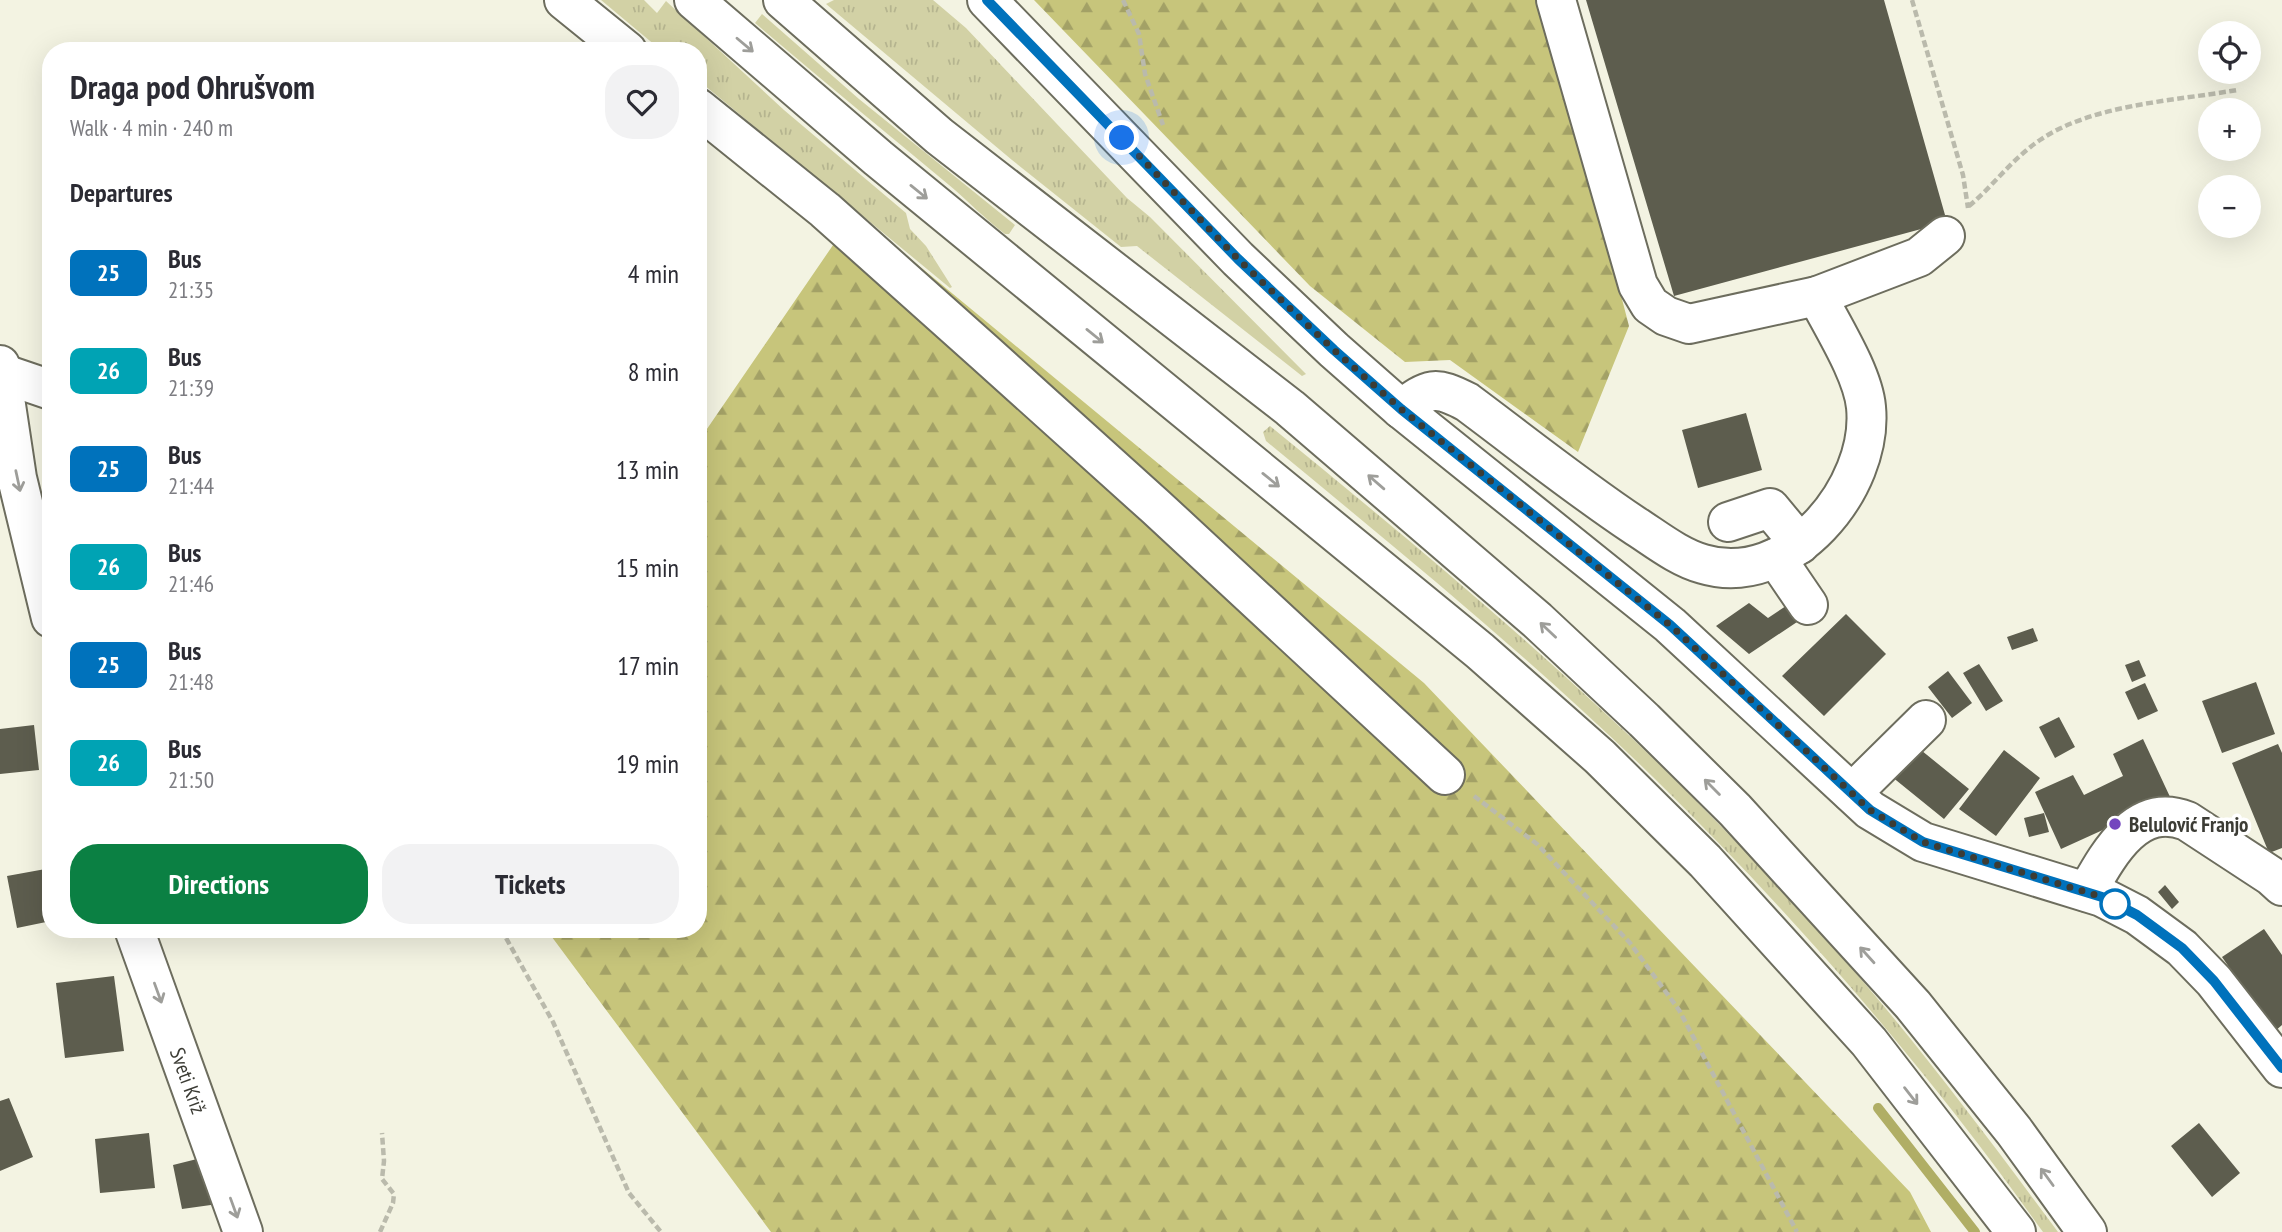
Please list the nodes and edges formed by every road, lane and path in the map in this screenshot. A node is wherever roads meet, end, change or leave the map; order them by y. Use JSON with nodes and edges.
{"nodes":[{"id":1,"x":564,"y":0,"type":"edge"},
{"id":2,"x":694,"y":0,"type":"edge"},
{"id":3,"x":783,"y":0,"type":"edge"},
{"id":4,"x":987,"y":0,"type":"edge"},
{"id":5,"x":1124,"y":0,"type":"edge"},
{"id":6,"x":1556,"y":0,"type":"edge"},
{"id":7,"x":1912,"y":0,"type":"edge"},
{"id":8,"x":616,"y":42,"type":"edge"},
{"id":9,"x":2237,"y":90,"type":"dead end"},
{"id":10,"x":707,"y":115,"type":"edge"},
{"id":11,"x":1166,"y":134,"type":"dead end"},
{"id":12,"x":1969,"y":206,"type":"junction"},
{"id":13,"x":1945,"y":236,"type":"joint"},
{"id":14,"x":1817,"y":296,"type":"junction"},
{"id":15,"x":1,"y":369,"type":"edge"},
{"id":16,"x":42,"y":386,"type":"edge"},
{"id":17,"x":1401,"y":409,"type":"junction"},
{"id":18,"x":1728,"y":523,"type":"dead end"},
{"id":19,"x":1788,"y":551,"type":"junction"},
{"id":20,"x":42,"y":581,"type":"edge"},
{"id":21,"x":1808,"y":605,"type":"dead end"},
{"id":22,"x":1926,"y":720,"type":"dead end"},
{"id":23,"x":1446,"y":775,"type":"joint"},
{"id":24,"x":1852,"y":793,"type":"junction"},
{"id":25,"x":2280,"y":882,"type":"edge"},
{"id":26,"x":2087,"y":892,"type":"junction"},
{"id":27,"x":138,"y":938,"type":"edge"},
{"id":28,"x":507,"y":938,"type":"edge"},
{"id":29,"x":2282,"y":1068,"type":"edge"},
{"id":30,"x":383,"y":1133,"type":"dead end"},
{"id":31,"x":243,"y":1232,"type":"edge"},
{"id":32,"x":380,"y":1232,"type":"edge"},
{"id":33,"x":661,"y":1232,"type":"edge"},
{"id":34,"x":1797,"y":1232,"type":"edge"},
{"id":35,"x":2016,"y":1232,"type":"edge"},
{"id":36,"x":2087,"y":1232,"type":"edge"}],
"edges":[{"from":1,"to":8,"type":"main road"},
{"from":2,"to":35,"type":"main road","one_way":true},
{"from":36,"to":3,"type":"main road","one_way":true},
{"from":4,"to":17,"type":"main road"},
{"from":5,"to":11,"type":"path"},
{"from":6,"to":14,"type":"main road"},
{"from":7,"to":12,"type":"path"},
{"from":9,"to":12,"type":"path"},
{"from":10,"to":23,"type":"main road"},
{"from":12,"to":13,"type":"path"},
{"from":13,"to":14,"type":"main road"},
{"from":14,"to":19,"type":"main road"},
{"from":15,"to":16,"type":"main road"},
{"from":15,"to":20,"type":"main road","one_way":true},
{"from":17,"to":19,"type":"main road"},
{"from":17,"to":24,"type":"main road"},
{"from":18,"to":19,"type":"main road"},
{"from":19,"to":21,"type":"main road"},
{"from":22,"to":24,"type":"main road"},
{"from":23,"to":34,"type":"path"},
{"from":24,"to":26,"type":"main road"},
{"from":25,"to":26,"type":"main road"},
{"from":26,"to":29,"type":"main road"},
{"from":27,"to":31,"type":"main road","name":"Sveti Križ","one_way":true},
{"from":28,"to":33,"type":"path"},
{"from":30,"to":32,"type":"path"}]}
